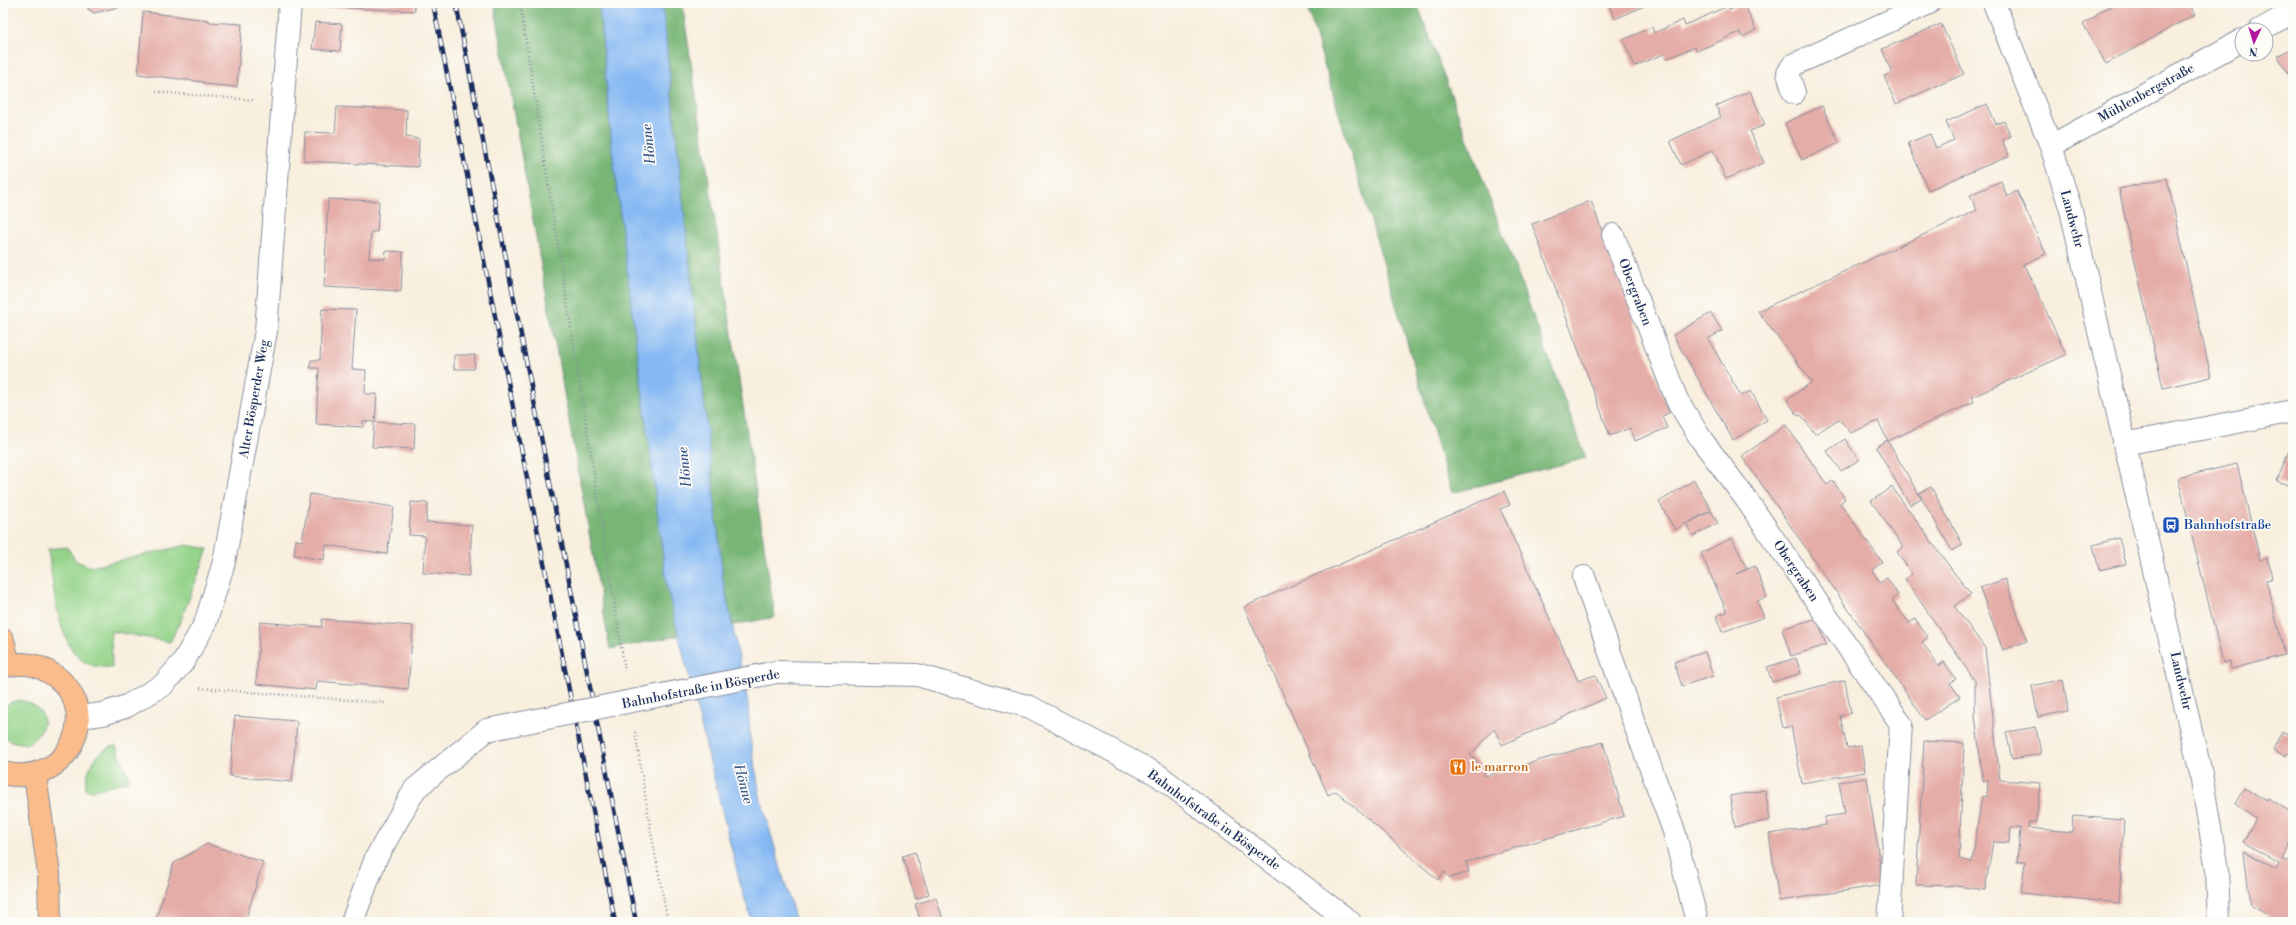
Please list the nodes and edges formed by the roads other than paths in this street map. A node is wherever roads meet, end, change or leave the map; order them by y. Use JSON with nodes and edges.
{"nodes":[{"id":1,"x":290,"y":3,"type":"edge"},
{"id":2,"x":1929,"y":3,"type":"edge"},
{"id":3,"x":1994,"y":3,"type":"edge"},
{"id":4,"x":2293,"y":12,"type":"edge"},
{"id":5,"x":2274,"y":22,"type":"edge"},
{"id":6,"x":2234,"y":44,"type":"edge"},
{"id":7,"x":1794,"y":93,"type":"dead end"},
{"id":8,"x":2051,"y":146,"type":"junction"},
{"id":9,"x":1613,"y":236,"type":"dead end"},
{"id":10,"x":2293,"y":411,"type":"edge"},
{"id":11,"x":2124,"y":444,"type":"junction"},
{"id":12,"x":1584,"y":577,"type":"dead end"},
{"id":13,"x":3,"y":640,"type":"edge"},
{"id":14,"x":6,"y":666,"type":"edge"},
{"id":15,"x":78,"y":718,"type":"junction"},
{"id":16,"x":3,"y":773,"type":"edge"},
{"id":17,"x":35,"y":775,"type":"junction"},
{"id":18,"x":50,"y":922,"type":"edge"},
{"id":19,"x":352,"y":922,"type":"edge"},
{"id":20,"x":1350,"y":922,"type":"edge"},
{"id":21,"x":1697,"y":922,"type":"edge"},
{"id":22,"x":1889,"y":922,"type":"edge"},
{"id":23,"x":2219,"y":922,"type":"edge"}],
"edges":[{"from":1,"to":15,"type":"street","name":"Alter Bösperder Weg"},
{"from":2,"to":7,"type":"street"},
{"from":3,"to":8,"type":"street","name":"Landwehr"},
{"from":4,"to":5,"type":"street"},
{"from":6,"to":8,"type":"street","name":"Mühlenbergstraße"},
{"from":8,"to":11,"type":"street","name":"Landwehr"},
{"from":9,"to":22,"type":"street","name":"Obergraben"},
{"from":10,"to":11,"type":"street"},
{"from":11,"to":23,"type":"street","name":"Landwehr"},
{"from":12,"to":21,"type":"street"},
{"from":13,"to":14,"type":"main road"},
{"from":14,"to":15,"type":"main road"},
{"from":15,"to":17,"type":"main road"},
{"from":16,"to":17,"type":"main road"},
{"from":17,"to":18,"type":"main road"},
{"from":19,"to":20,"type":"street","name":"Bahnhofstraße in Bösperde","bridge":true}]}
